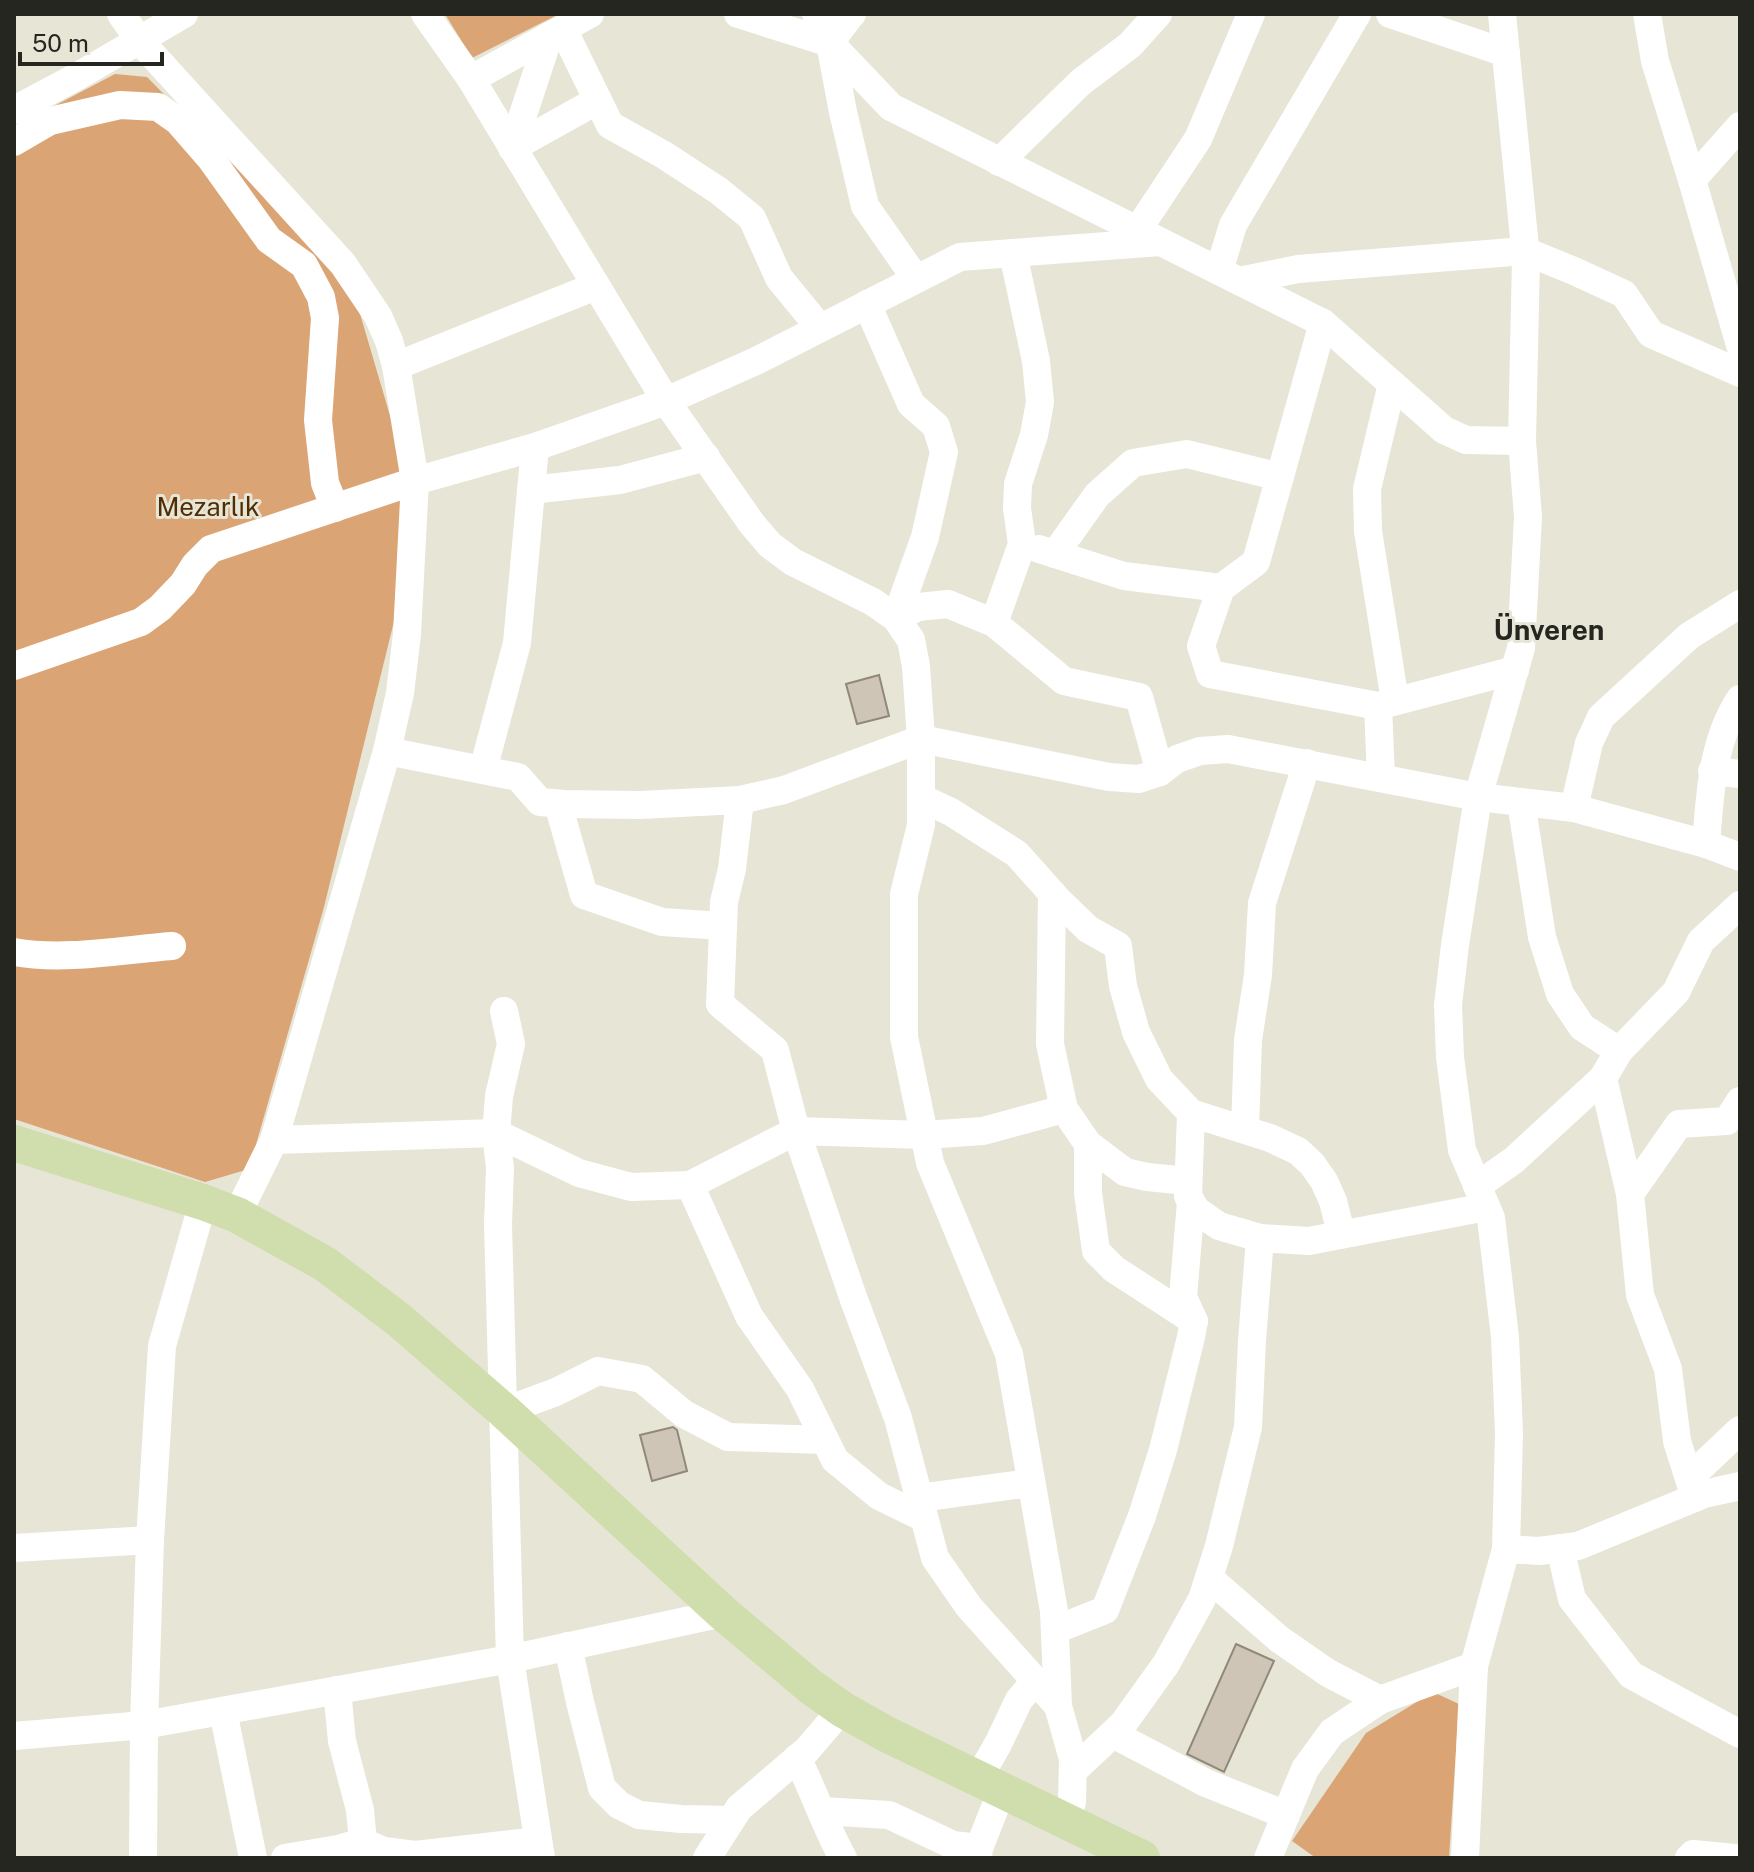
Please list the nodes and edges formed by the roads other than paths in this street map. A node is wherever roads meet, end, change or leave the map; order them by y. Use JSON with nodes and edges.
{"nodes":[{"id":1,"x":121,"y":14,"type":"edge"},
{"id":2,"x":184,"y":14,"type":"edge"},
{"id":3,"x":425,"y":14,"type":"edge"},
{"id":4,"x":590,"y":14,"type":"edge"},
{"id":5,"x":738,"y":14,"type":"edge"},
{"id":6,"x":816,"y":14,"type":"edge"},
{"id":7,"x":852,"y":14,"type":"edge"},
{"id":8,"x":1158,"y":14,"type":"edge"},
{"id":9,"x":1251,"y":14,"type":"edge"},
{"id":10,"x":1357,"y":14,"type":"edge"},
{"id":11,"x":1390,"y":14,"type":"edge"},
{"id":12,"x":1502,"y":14,"type":"edge"},
{"id":13,"x":1647,"y":14,"type":"edge"},
{"id":14,"x":556,"y":32,"type":"junction"},
{"id":15,"x":139,"y":40,"type":"junction"},
{"id":16,"x":830,"y":43,"type":"junction"},
{"id":17,"x":1506,"y":53,"type":"junction"},
{"id":18,"x":471,"y":79,"type":"junction"},
{"id":19,"x":598,"y":100,"type":"junction"},
{"id":20,"x":14,"y":110,"type":"edge"},
{"id":21,"x":1740,"y":126,"type":"edge"},
{"id":22,"x":14,"y":142,"type":"edge"},
{"id":23,"x":512,"y":148,"type":"junction"},
{"id":24,"x":999,"y":162,"type":"junction"},
{"id":25,"x":1692,"y":180,"type":"junction"},
{"id":26,"x":1149,"y":236,"type":"junction"},
{"id":27,"x":1525,"y":251,"type":"junction"},
{"id":28,"x":1013,"y":253,"type":"junction"},
{"id":29,"x":1229,"y":276,"type":"junction"},
{"id":30,"x":916,"y":279,"type":"junction"},
{"id":31,"x":596,"y":286,"type":"junction"},
{"id":32,"x":867,"y":304,"type":"junction"},
{"id":33,"x":1323,"y":323,"type":"junction"},
{"id":34,"x":820,"y":328,"type":"junction"},
{"id":35,"x":1740,"y":345,"type":"edge"},
{"id":36,"x":396,"y":366,"type":"junction"},
{"id":37,"x":1740,"y":373,"type":"edge"},
{"id":38,"x":1392,"y":384,"type":"junction"},
{"id":39,"x":666,"y":401,"type":"junction"},
{"id":40,"x":1522,"y":441,"type":"junction"},
{"id":41,"x":535,"y":447,"type":"junction"},
{"id":42,"x":706,"y":457,"type":"junction"},
{"id":43,"x":1280,"y":477,"type":"junction"},
{"id":44,"x":415,"y":481,"type":"junction"},
{"id":45,"x":531,"y":490,"type":"junction"},
{"id":46,"x":335,"y":508,"type":"junction"},
{"id":47,"x":1022,"y":544,"type":"junction"},
{"id":48,"x":1055,"y":554,"type":"junction"},
{"id":49,"x":1221,"y":588,"type":"junction"},
{"id":50,"x":1740,"y":604,"type":"edge"},
{"id":51,"x":896,"y":618,"type":"junction"},
{"id":52,"x":994,"y":623,"type":"junction"},
{"id":53,"x":14,"y":666,"type":"edge"},
{"id":54,"x":1515,"y":670,"type":"junction"},
{"id":55,"x":1740,"y":699,"type":"edge"},
{"id":56,"x":1387,"y":703,"type":"junction"},
{"id":57,"x":921,"y":739,"type":"junction"},
{"id":58,"x":387,"y":751,"type":"junction"},
{"id":59,"x":1307,"y":763,"type":"junction"},
{"id":60,"x":483,"y":770,"type":"junction"},
{"id":61,"x":1712,"y":771,"type":"junction"},
{"id":62,"x":1160,"y":772,"type":"junction"},
{"id":63,"x":1740,"y":774,"type":"edge"},
{"id":64,"x":1381,"y":778,"type":"junction"},
{"id":65,"x":1478,"y":797,"type":"junction"},
{"id":66,"x":921,"y":798,"type":"junction"},
{"id":67,"x":740,"y":800,"type":"junction"},
{"id":68,"x":1521,"y":802,"type":"junction"},
{"id":69,"x":558,"y":804,"type":"junction"},
{"id":70,"x":1574,"y":808,"type":"junction"},
{"id":71,"x":1706,"y":844,"type":"junction"},
{"id":72,"x":1740,"y":857,"type":"edge"},
{"id":73,"x":1052,"y":893,"type":"junction"},
{"id":74,"x":1740,"y":905,"type":"edge"},
{"id":75,"x":723,"y":926,"type":"junction"},
{"id":76,"x":172,"y":946,"type":"dead end"},
{"id":77,"x":14,"y":952,"type":"edge"},
{"id":78,"x":504,"y":1011,"type":"dead end"},
{"id":79,"x":1619,"y":1051,"type":"junction"},
{"id":80,"x":1603,"y":1078,"type":"junction"},
{"id":81,"x":1740,"y":1101,"type":"edge"},
{"id":82,"x":1064,"y":1109,"type":"junction"},
{"id":83,"x":1191,"y":1113,"type":"junction"},
{"id":84,"x":1245,"y":1129,"type":"junction"},
{"id":85,"x":796,"y":1131,"type":"junction"},
{"id":86,"x":496,"y":1133,"type":"junction"},
{"id":87,"x":924,"y":1135,"type":"junction"},
{"id":88,"x":274,"y":1140,"type":"junction"},
{"id":89,"x":14,"y":1143,"type":"edge"},
{"id":90,"x":1088,"y":1144,"type":"junction"},
{"id":91,"x":690,"y":1185,"type":"junction"},
{"id":92,"x":1190,"y":1191,"type":"junction"},
{"id":93,"x":1630,"y":1194,"type":"junction"},
{"id":94,"x":1481,"y":1196,"type":"junction"},
{"id":95,"x":203,"y":1202,"type":"junction"},
{"id":96,"x":237,"y":1215,"type":"junction"},
{"id":97,"x":1341,"y":1233,"type":"junction"},
{"id":98,"x":1260,"y":1238,"type":"junction"},
{"id":99,"x":1194,"y":1321,"type":"junction"},
{"id":100,"x":504,"y":1411,"type":"junction"},
{"id":101,"x":1740,"y":1430,"type":"edge"},
{"id":102,"x":825,"y":1440,"type":"junction"},
{"id":103,"x":1031,"y":1483,"type":"junction"},
{"id":104,"x":1740,"y":1486,"type":"edge"},
{"id":105,"x":1692,"y":1488,"type":"junction"},
{"id":106,"x":922,"y":1508,"type":"junction"},
{"id":107,"x":150,"y":1540,"type":"junction"},
{"id":108,"x":14,"y":1548,"type":"edge"},
{"id":109,"x":1560,"y":1548,"type":"junction"},
{"id":110,"x":1506,"y":1549,"type":"junction"},
{"id":111,"x":1209,"y":1578,"type":"junction"},
{"id":112,"x":723,"y":1613,"type":"junction"},
{"id":113,"x":1055,"y":1630,"type":"junction"},
{"id":114,"x":568,"y":1646,"type":"junction"},
{"id":115,"x":510,"y":1659,"type":"junction"},
{"id":116,"x":1474,"y":1666,"type":"junction"},
{"id":117,"x":1035,"y":1681,"type":"junction"},
{"id":118,"x":337,"y":1690,"type":"junction"},
{"id":119,"x":1380,"y":1700,"type":"junction"},
{"id":120,"x":1058,"y":1706,"type":"junction"},
{"id":121,"x":842,"y":1709,"type":"junction"},
{"id":122,"x":223,"y":1711,"type":"junction"},
{"id":123,"x":144,"y":1725,"type":"junction"},
{"id":124,"x":1113,"y":1734,"type":"junction"},
{"id":125,"x":1740,"y":1734,"type":"edge"},
{"id":126,"x":14,"y":1736,"type":"edge"},
{"id":127,"x":797,"y":1758,"type":"junction"},
{"id":128,"x":1073,"y":1771,"type":"junction"},
{"id":129,"x":990,"y":1785,"type":"junction"},
{"id":130,"x":822,"y":1811,"type":"junction"},
{"id":131,"x":1286,"y":1815,"type":"junction"},
{"id":132,"x":731,"y":1820,"type":"junction"},
{"id":133,"x":1066,"y":1821,"type":"junction"},
{"id":134,"x":363,"y":1842,"type":"junction"},
{"id":135,"x":1740,"y":1844,"type":"edge"},
{"id":136,"x":539,"y":1850,"type":"edge"},
{"id":137,"x":978,"y":1853,"type":"edge"},
{"id":138,"x":1728,"y":1857,"type":"edge"},
{"id":139,"x":143,"y":1858,"type":"edge"},
{"id":140,"x":253,"y":1858,"type":"edge"},
{"id":141,"x":285,"y":1858,"type":"edge"},
{"id":142,"x":707,"y":1858,"type":"edge"},
{"id":143,"x":843,"y":1858,"type":"edge"},
{"id":144,"x":1142,"y":1858,"type":"edge"},
{"id":145,"x":1268,"y":1858,"type":"edge"},
{"id":146,"x":1465,"y":1858,"type":"edge"},
{"id":147,"x":1689,"y":1858,"type":"edge"},
{"id":148,"x":1735,"y":1858,"type":"edge"}],
"edges":[{"from":1,"to":15,"type":"street"},
{"from":2,"to":15,"type":"street"},
{"from":3,"to":18,"type":"street"},
{"from":4,"to":14,"type":"street"},
{"from":5,"to":16,"type":"street"},
{"from":6,"to":16,"type":"street"},
{"from":7,"to":16,"type":"street"},
{"from":8,"to":24,"type":"street"},
{"from":9,"to":26,"type":"street"},
{"from":10,"to":29,"type":"street"},
{"from":11,"to":17,"type":"street"},
{"from":12,"to":17,"type":"street"},
{"from":13,"to":25,"type":"street"},
{"from":14,"to":18,"type":"street"},
{"from":14,"to":19,"type":"street"},
{"from":14,"to":23,"type":"street"},
{"from":15,"to":20,"type":"street"},
{"from":15,"to":36,"type":"street"},
{"from":16,"to":24,"type":"street"},
{"from":16,"to":30,"type":"street"},
{"from":17,"to":27,"type":"street"},
{"from":18,"to":23,"type":"street"},
{"from":19,"to":23,"type":"street"},
{"from":19,"to":34,"type":"street"},
{"from":21,"to":25,"type":"street"},
{"from":22,"to":46,"type":"street"},
{"from":23,"to":31,"type":"street"},
{"from":24,"to":26,"type":"street"},
{"from":25,"to":35,"type":"street"},
{"from":26,"to":28,"type":"street"},
{"from":26,"to":29,"type":"street"},
{"from":27,"to":29,"type":"street"},
{"from":27,"to":37,"type":"street"},
{"from":27,"to":40,"type":"street"},
{"from":28,"to":30,"type":"street"},
{"from":28,"to":47,"type":"street"},
{"from":29,"to":33,"type":"street"},
{"from":30,"to":32,"type":"street"},
{"from":31,"to":36,"type":"street"},
{"from":31,"to":39,"type":"street"},
{"from":32,"to":34,"type":"street"},
{"from":32,"to":51,"type":"street"},
{"from":33,"to":38,"type":"street"},
{"from":33,"to":43,"type":"street"},
{"from":34,"to":39,"type":"street"},
{"from":36,"to":44,"type":"street"},
{"from":38,"to":40,"type":"street"},
{"from":38,"to":56,"type":"street"},
{"from":39,"to":41,"type":"street"},
{"from":39,"to":42,"type":"street"},
{"from":40,"to":54,"type":"street"},
{"from":41,"to":44,"type":"street"},
{"from":41,"to":45,"type":"street"},
{"from":42,"to":45,"type":"street"},
{"from":42,"to":51,"type":"street"},
{"from":43,"to":48,"type":"street"},
{"from":43,"to":49,"type":"street"},
{"from":44,"to":46,"type":"street"},
{"from":44,"to":58,"type":"street"},
{"from":45,"to":60,"type":"street"},
{"from":46,"to":53,"type":"street"},
{"from":47,"to":48,"type":"street"},
{"from":47,"to":52,"type":"street"},
{"from":48,"to":49,"type":"street"},
{"from":49,"to":56,"type":"street"},
{"from":50,"to":70,"type":"street"},
{"from":51,"to":52,"type":"street"},
{"from":51,"to":57,"type":"street"},
{"from":52,"to":62,"type":"street"},
{"from":54,"to":56,"type":"street"},
{"from":54,"to":65,"type":"street"},
{"from":55,"to":61,"type":"street"},
{"from":56,"to":64,"type":"street"},
{"from":57,"to":62,"type":"street"},
{"from":57,"to":66,"type":"street"},
{"from":57,"to":67,"type":"street"},
{"from":58,"to":60,"type":"street"},
{"from":58,"to":88,"type":"street"},
{"from":59,"to":62,"type":"street"},
{"from":59,"to":64,"type":"street"},
{"from":59,"to":84,"type":"street"},
{"from":60,"to":69,"type":"street"},
{"from":61,"to":63,"type":"street"},
{"from":61,"to":71,"type":"street"},
{"from":64,"to":65,"type":"street"},
{"from":65,"to":68,"type":"street"},
{"from":65,"to":94,"type":"street"},
{"from":66,"to":73,"type":"street"},
{"from":66,"to":87,"type":"street"},
{"from":67,"to":69,"type":"street"},
{"from":67,"to":75,"type":"street"},
{"from":68,"to":70,"type":"street"},
{"from":68,"to":79,"type":"street"},
{"from":69,"to":75,"type":"street"},
{"from":70,"to":71,"type":"street"},
{"from":71,"to":72,"type":"street"},
{"from":73,"to":82,"type":"street"},
{"from":73,"to":83,"type":"street"},
{"from":74,"to":79,"type":"street"},
{"from":75,"to":85,"type":"street"},
{"from":76,"to":77,"type":"street"},
{"from":78,"to":86,"type":"street"},
{"from":79,"to":80,"type":"street"},
{"from":80,"to":93,"type":"street"},
{"from":80,"to":94,"type":"street"},
{"from":81,"to":93,"type":"street"},
{"from":82,"to":87,"type":"street"},
{"from":82,"to":90,"type":"street"},
{"from":83,"to":84,"type":"street"},
{"from":83,"to":92,"type":"street"},
{"from":84,"to":97,"type":"street"},
{"from":85,"to":87,"type":"street"},
{"from":85,"to":91,"type":"street"},
{"from":85,"to":106,"type":"street"},
{"from":86,"to":88,"type":"street"},
{"from":86,"to":91,"type":"street"},
{"from":86,"to":100,"type":"street"},
{"from":87,"to":103,"type":"street"},
{"from":88,"to":96,"type":"street"},
{"from":89,"to":95,"type":"main road"},
{"from":90,"to":92,"type":"street"},
{"from":90,"to":99,"type":"street"},
{"from":91,"to":102,"type":"street"},
{"from":92,"to":98,"type":"street"},
{"from":92,"to":99,"type":"street"},
{"from":93,"to":105,"type":"street"},
{"from":94,"to":97,"type":"street"},
{"from":94,"to":110,"type":"street"},
{"from":95,"to":96,"type":"main road"},
{"from":95,"to":107,"type":"street"},
{"from":96,"to":100,"type":"main road"},
{"from":97,"to":98,"type":"street"},
{"from":98,"to":111,"type":"street"},
{"from":99,"to":113,"type":"street"},
{"from":100,"to":102,"type":"street"},
{"from":100,"to":112,"type":"main road"},
{"from":100,"to":115,"type":"street"},
{"from":101,"to":105,"type":"street"},
{"from":102,"to":106,"type":"street"},
{"from":103,"to":106,"type":"street"},
{"from":103,"to":113,"type":"street"},
{"from":104,"to":105,"type":"street"},
{"from":105,"to":109,"type":"street"},
{"from":106,"to":117,"type":"street"},
{"from":107,"to":108,"type":"street"},
{"from":107,"to":123,"type":"street"},
{"from":109,"to":110,"type":"street"},
{"from":109,"to":125,"type":"street"},
{"from":110,"to":116,"type":"street"},
{"from":111,"to":119,"type":"street"},
{"from":111,"to":124,"type":"street"},
{"from":112,"to":114,"type":"street"},
{"from":112,"to":121,"type":"main road"},
{"from":113,"to":120,"type":"street"},
{"from":114,"to":115,"type":"street"},
{"from":114,"to":132,"type":"street"},
{"from":115,"to":118,"type":"street"},
{"from":115,"to":136,"type":"street"},
{"from":116,"to":119,"type":"street"},
{"from":116,"to":146,"type":"street"},
{"from":117,"to":120,"type":"street"},
{"from":117,"to":129,"type":"street"},
{"from":118,"to":122,"type":"street"},
{"from":118,"to":134,"type":"street"},
{"from":119,"to":131,"type":"street"},
{"from":120,"to":128,"type":"street"},
{"from":121,"to":127,"type":"street"},
{"from":121,"to":129,"type":"main road"},
{"from":122,"to":123,"type":"street"},
{"from":122,"to":140,"type":"street"},
{"from":123,"to":126,"type":"street"},
{"from":123,"to":139,"type":"street"},
{"from":124,"to":128,"type":"street"},
{"from":124,"to":131,"type":"street"},
{"from":127,"to":130,"type":"street"},
{"from":127,"to":132,"type":"street"},
{"from":128,"to":133,"type":"street"},
{"from":129,"to":133,"type":"main road"},
{"from":129,"to":137,"type":"street"},
{"from":130,"to":137,"type":"street"},
{"from":130,"to":143,"type":"street"},
{"from":131,"to":145,"type":"street"},
{"from":132,"to":142,"type":"street"},
{"from":133,"to":144,"type":"main road"},
{"from":134,"to":136,"type":"street"},
{"from":134,"to":141,"type":"street"},
{"from":135,"to":138,"type":"street"},
{"from":138,"to":147,"type":"street"},
{"from":138,"to":148,"type":"street"}]}
